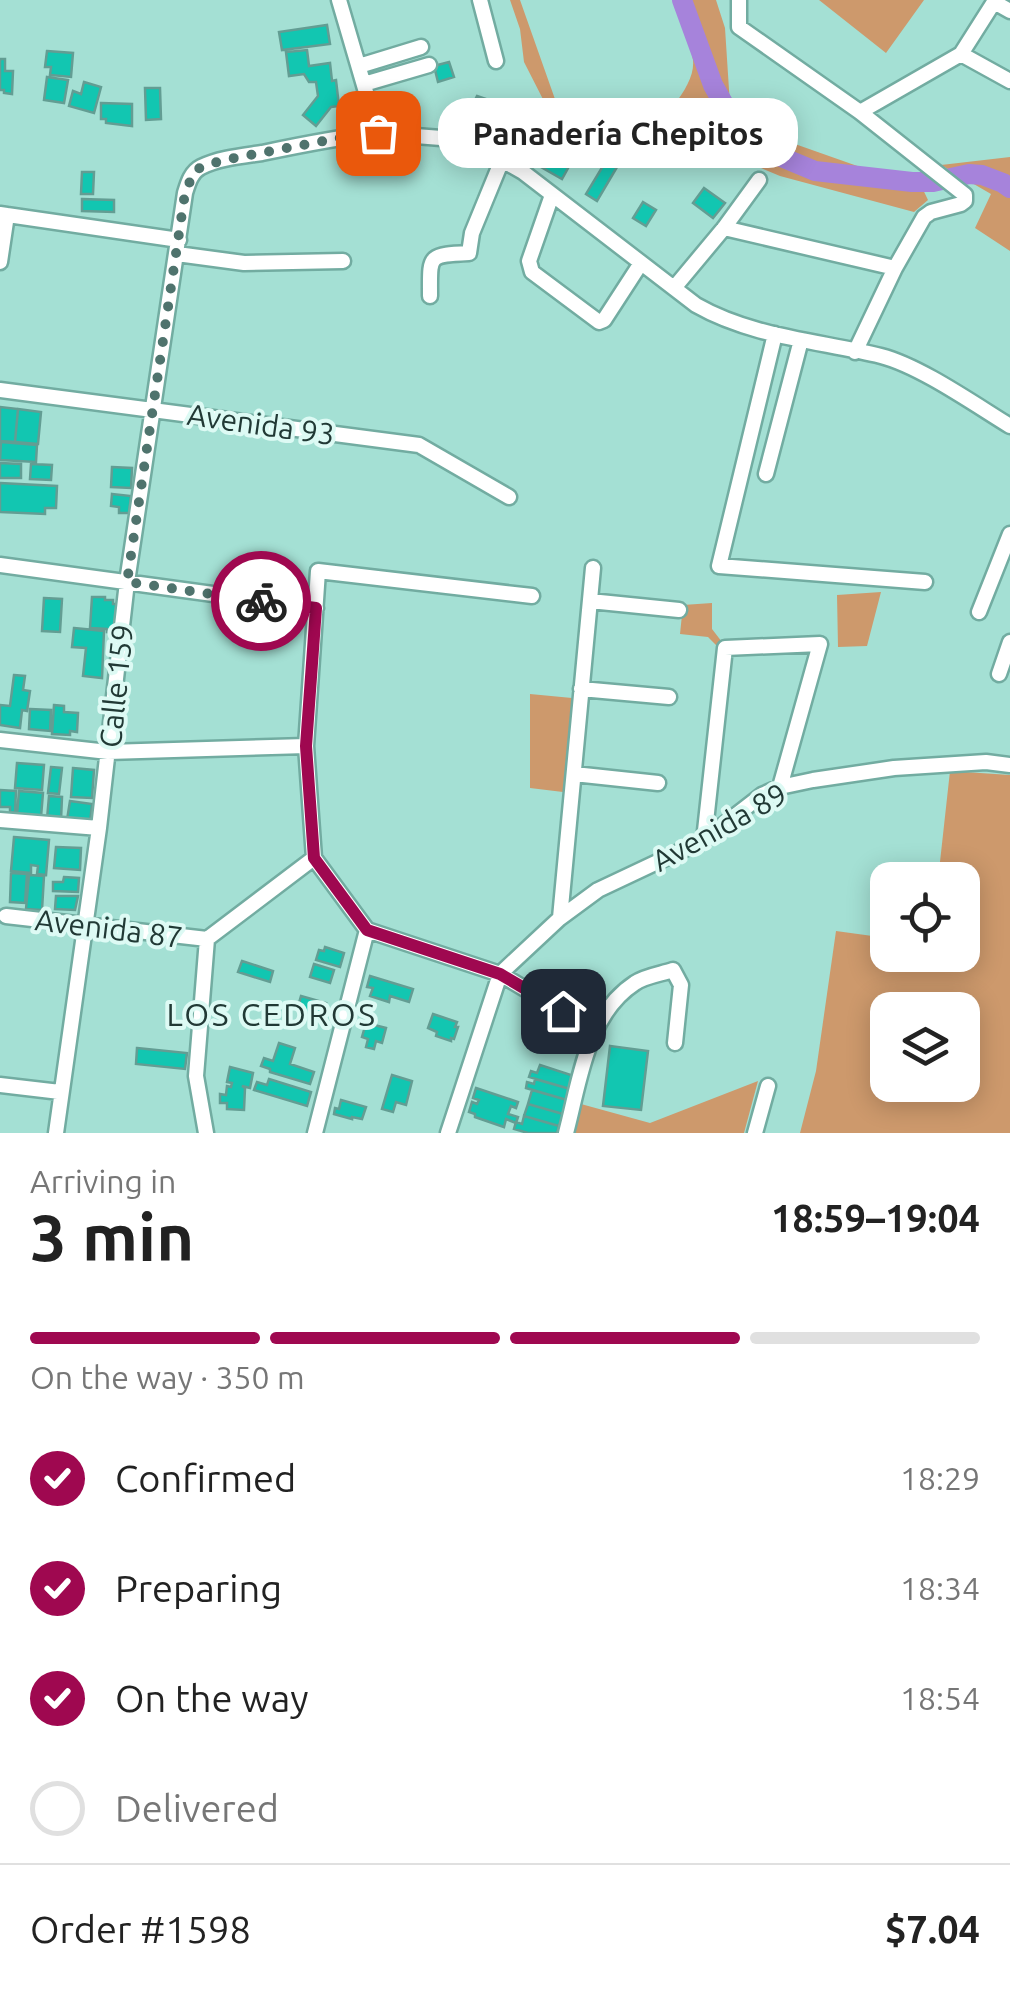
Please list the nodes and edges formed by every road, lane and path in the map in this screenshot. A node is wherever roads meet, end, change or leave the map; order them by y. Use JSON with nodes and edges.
{"nodes":[{"id":1,"x":339,"y":0,"type":"edge"},
{"id":2,"x":480,"y":0,"type":"edge"},
{"id":3,"x":739,"y":0,"type":"edge"},
{"id":4,"x":1010,"y":11,"type":"edge"},
{"id":5,"x":422,"y":47,"type":"dead end"},
{"id":6,"x":961,"y":54,"type":"junction"},
{"id":7,"x":496,"y":61,"type":"dead end"},
{"id":8,"x":429,"y":65,"type":"dead end"},
{"id":9,"x":359,"y":66,"type":"junction"},
{"id":10,"x":1010,"y":81,"type":"edge"},
{"id":11,"x":364,"y":84,"type":"junction"},
{"id":12,"x":860,"y":112,"type":"junction"},
{"id":13,"x":378,"y":133,"type":"junction"},
{"id":14,"x":502,"y":160,"type":"junction"},
{"id":15,"x":759,"y":180,"type":"dead end"},
{"id":16,"x":552,"y":195,"type":"junction"},
{"id":17,"x":3,"y":214,"type":"edge"},
{"id":18,"x":724,"y":228,"type":"junction"},
{"id":19,"x":178,"y":247,"type":"junction"},
{"id":20,"x":469,"y":254,"type":"junction"},
{"id":21,"x":342,"y":261,"type":"dead end"},
{"id":22,"x":0,"y":262,"type":"edge"},
{"id":23,"x":641,"y":263,"type":"junction"},
{"id":24,"x":896,"y":268,"type":"junction"},
{"id":25,"x":462,"y":272,"type":"dead end"},
{"id":26,"x":674,"y":288,"type":"junction"},
{"id":27,"x":430,"y":296,"type":"dead end"},
{"id":28,"x":775,"y":334,"type":"junction"},
{"id":29,"x":800,"y":340,"type":"junction"},
{"id":30,"x":855,"y":352,"type":"junction"},
{"id":31,"x":0,"y":390,"type":"edge"},
{"id":32,"x":154,"y":410,"type":"junction"},
{"id":33,"x":1010,"y":426,"type":"edge"},
{"id":34,"x":766,"y":474,"type":"dead end"},
{"id":35,"x":509,"y":497,"type":"dead end"},
{"id":36,"x":1010,"y":534,"type":"edge"},
{"id":37,"x":0,"y":565,"type":"edge"},
{"id":38,"x":593,"y":568,"type":"dead end"},
{"id":39,"x":127,"y":582,"type":"junction"},
{"id":40,"x":925,"y":582,"type":"dead end"},
{"id":41,"x":532,"y":596,"type":"dead end"},
{"id":42,"x":590,"y":600,"type":"junction"},
{"id":43,"x":316,"y":608,"type":"junction"},
{"id":44,"x":679,"y":610,"type":"dead end"},
{"id":45,"x":979,"y":612,"type":"dead end"},
{"id":46,"x":1010,"y":642,"type":"edge"},
{"id":47,"x":998,"y":674,"type":"dead end"},
{"id":48,"x":581,"y":689,"type":"junction"},
{"id":49,"x":669,"y":698,"type":"dead end"},
{"id":50,"x":0,"y":740,"type":"edge"},
{"id":51,"x":306,"y":746,"type":"junction"},
{"id":52,"x":108,"y":752,"type":"junction"},
{"id":53,"x":1010,"y":765,"type":"edge"},
{"id":54,"x":574,"y":774,"type":"junction"},
{"id":55,"x":658,"y":783,"type":"dead end"},
{"id":56,"x":780,"y":787,"type":"junction"},
{"id":57,"x":0,"y":820,"type":"edge"},
{"id":58,"x":99,"y":828,"type":"junction"},
{"id":59,"x":704,"y":840,"type":"junction"},
{"id":60,"x":314,"y":858,"type":"junction"},
{"id":61,"x":6,"y":916,"type":"dead end"},
{"id":62,"x":560,"y":918,"type":"junction"},
{"id":63,"x":86,"y":927,"type":"junction"},
{"id":64,"x":367,"y":930,"type":"junction"},
{"id":65,"x":208,"y":940,"type":"junction"},
{"id":66,"x":500,"y":974,"type":"junction"},
{"id":67,"x":594,"y":1030,"type":"junction"},
{"id":68,"x":675,"y":1043,"type":"dead end"},
{"id":69,"x":0,"y":1085,"type":"edge"},
{"id":70,"x":768,"y":1086,"type":"dead end"},
{"id":71,"x":60,"y":1092,"type":"junction"},
{"id":72,"x":56,"y":1133,"type":"edge"},
{"id":73,"x":206,"y":1133,"type":"edge"},
{"id":74,"x":314,"y":1133,"type":"edge"},
{"id":75,"x":448,"y":1133,"type":"edge"},
{"id":76,"x":566,"y":1133,"type":"edge"},
{"id":77,"x":755,"y":1133,"type":"edge"}],
"edges":[{"from":1,"to":9,"type":"street"},
{"from":2,"to":7,"type":"street"},
{"from":3,"to":12,"type":"street"},
{"from":4,"to":6,"type":"street"},
{"from":5,"to":9,"type":"street"},
{"from":6,"to":10,"type":"street"},
{"from":6,"to":12,"type":"street"},
{"from":8,"to":11,"type":"street"},
{"from":9,"to":11,"type":"street"},
{"from":11,"to":13,"type":"street"},
{"from":12,"to":24,"type":"street"},
{"from":13,"to":14,"type":"street","name":"Calle 159"},
{"from":13,"to":19,"type":"street","name":"Calle 159"},
{"from":14,"to":16,"type":"street","name":"Calle 159"},
{"from":14,"to":20,"type":"street"},
{"from":15,"to":18,"type":"street"},
{"from":16,"to":23,"type":"street","name":"Calle 159"},
{"from":16,"to":23,"type":"street"},
{"from":17,"to":19,"type":"street"},
{"from":17,"to":22,"type":"street"},
{"from":18,"to":24,"type":"street"},
{"from":18,"to":26,"type":"street"},
{"from":19,"to":21,"type":"street"},
{"from":19,"to":32,"type":"street","name":"Calle 159"},
{"from":20,"to":25,"type":"street"},
{"from":20,"to":27,"type":"street"},
{"from":23,"to":26,"type":"street","name":"Calle 159"},
{"from":24,"to":30,"type":"street"},
{"from":26,"to":28,"type":"street","name":"Calle 159"},
{"from":28,"to":29,"type":"street","name":"Calle 159"},
{"from":28,"to":40,"type":"street"},
{"from":29,"to":30,"type":"street","name":"Calle 159"},
{"from":29,"to":34,"type":"street"},
{"from":30,"to":33,"type":"street","name":"Calle 159"},
{"from":31,"to":32,"type":"street","name":"Avenida 93"},
{"from":32,"to":35,"type":"street","name":"Avenida 93"},
{"from":32,"to":39,"type":"street","name":"Calle 159"},
{"from":36,"to":45,"type":"street"},
{"from":37,"to":39,"type":"street"},
{"from":38,"to":42,"type":"street"},
{"from":39,"to":43,"type":"street"},
{"from":39,"to":52,"type":"street","name":"Calle 159"},
{"from":41,"to":43,"type":"street"},
{"from":42,"to":44,"type":"street"},
{"from":42,"to":48,"type":"street"},
{"from":43,"to":51,"type":"street"},
{"from":46,"to":47,"type":"street"},
{"from":48,"to":49,"type":"street"},
{"from":48,"to":54,"type":"street"},
{"from":50,"to":52,"type":"street"},
{"from":51,"to":52,"type":"street"},
{"from":51,"to":60,"type":"street"},
{"from":52,"to":58,"type":"street","name":"Calle 159"},
{"from":53,"to":56,"type":"street","name":"Avenida 89"},
{"from":54,"to":55,"type":"street"},
{"from":54,"to":62,"type":"street"},
{"from":56,"to":59,"type":"street","name":"Avenida 89"},
{"from":56,"to":59,"type":"street"},
{"from":57,"to":58,"type":"street"},
{"from":58,"to":63,"type":"street","name":"Calle 159"},
{"from":59,"to":62,"type":"street","name":"Avenida 89"},
{"from":60,"to":64,"type":"street"},
{"from":60,"to":65,"type":"street","name":"Avenida 87"},
{"from":61,"to":63,"type":"street","name":"Avenida 87"},
{"from":62,"to":66,"type":"street","name":"Avenida 89"},
{"from":63,"to":65,"type":"street","name":"Avenida 87"},
{"from":63,"to":71,"type":"street","name":"Calle 159"},
{"from":64,"to":66,"type":"street"},
{"from":64,"to":74,"type":"street"},
{"from":65,"to":73,"type":"street"},
{"from":66,"to":67,"type":"street"},
{"from":66,"to":75,"type":"street"},
{"from":67,"to":68,"type":"street"},
{"from":67,"to":76,"type":"street"},
{"from":69,"to":71,"type":"street"},
{"from":70,"to":77,"type":"street"},
{"from":71,"to":72,"type":"street","name":"Calle 159"}]}
